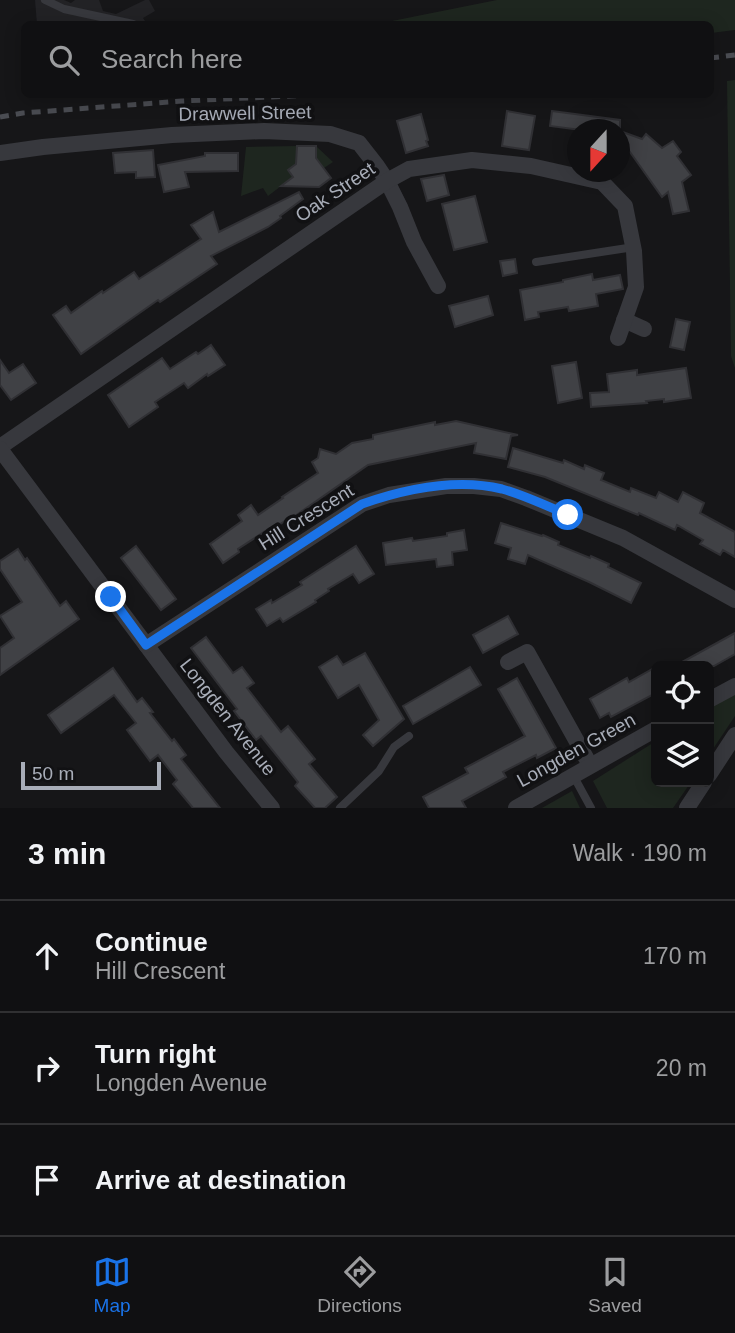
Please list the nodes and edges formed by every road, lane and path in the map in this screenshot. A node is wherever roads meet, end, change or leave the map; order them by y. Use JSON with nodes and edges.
{"nodes":[{"id":1,"x":45,"y":0,"type":"edge"},
{"id":2,"x":119,"y":21,"type":"edge"},
{"id":3,"x":0,"y":153,"type":"edge"},
{"id":4,"x":387,"y":181,"type":"junction"},
{"id":5,"x":634,"y":247,"type":"junction"},
{"id":6,"x":536,"y":262,"type":"dead end"},
{"id":7,"x":439,"y":285,"type":"dead end"},
{"id":8,"x":624,"y":320,"type":"junction"},
{"id":9,"x":644,"y":329,"type":"dead end"},
{"id":10,"x":618,"y":338,"type":"dead end"},
{"id":11,"x":0,"y":448,"type":"edge"},
{"id":12,"x":735,"y":600,"type":"edge"},
{"id":13,"x":146,"y":645,"type":"junction"},
{"id":14,"x":509,"y":662,"type":"dead end"},
{"id":15,"x":735,"y":686,"type":"edge"},
{"id":16,"x":714,"y":697,"type":"edge"},
{"id":17,"x":651,"y":732,"type":"edge"},
{"id":18,"x":735,"y":735,"type":"edge"},
{"id":19,"x":409,"y":736,"type":"dead end"},
{"id":20,"x":590,"y":765,"type":"junction"},
{"id":21,"x":714,"y":767,"type":"edge"},
{"id":22,"x":573,"y":775,"type":"junction"},
{"id":23,"x":701,"y":787,"type":"edge"},
{"id":24,"x":272,"y":808,"type":"edge"},
{"id":25,"x":340,"y":808,"type":"edge"},
{"id":26,"x":516,"y":808,"type":"edge"},
{"id":27,"x":591,"y":808,"type":"edge"},
{"id":28,"x":687,"y":808,"type":"edge"}],
"edges":[{"from":1,"to":2,"type":"lane"},
{"from":3,"to":4,"type":"street","name":"Drawwell Street"},
{"from":4,"to":5,"type":"street","name":"Oak Street"},
{"from":4,"to":7,"type":"street","name":"Drawwell Street"},
{"from":4,"to":11,"type":"street","name":"Oak Street"},
{"from":5,"to":6,"type":"lane"},
{"from":5,"to":8,"type":"street","name":"Oak Street"},
{"from":8,"to":9,"type":"street"},
{"from":8,"to":10,"type":"street","name":"Oak Street"},
{"from":11,"to":13,"type":"street","name":"Longden Avenue"},
{"from":12,"to":13,"type":"street","name":"Hill Crescent"},
{"from":13,"to":24,"type":"street","name":"Longden Avenue"},
{"from":14,"to":20,"type":"street"},
{"from":15,"to":16,"type":"street"},
{"from":17,"to":20,"type":"street","name":"Longden Green"},
{"from":18,"to":21,"type":"street"},
{"from":19,"to":25,"type":"lane"},
{"from":20,"to":22,"type":"street","name":"Longden Green"},
{"from":22,"to":26,"type":"street","name":"Longden Green"},
{"from":22,"to":27,"type":"lane"},
{"from":23,"to":28,"type":"street"}]}
